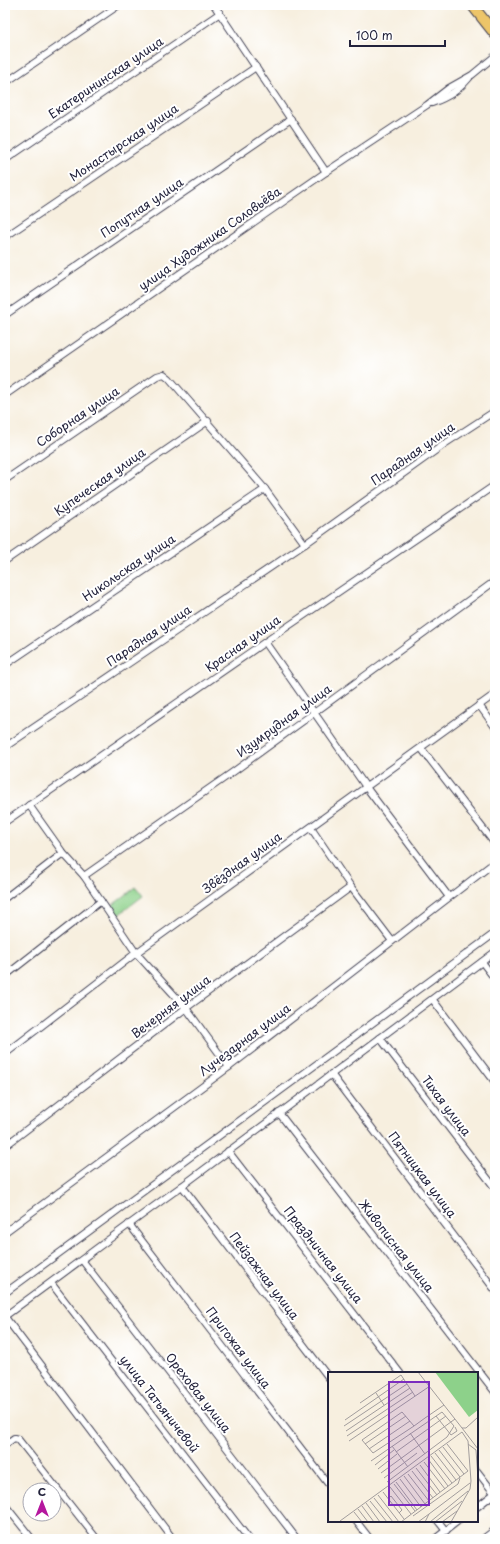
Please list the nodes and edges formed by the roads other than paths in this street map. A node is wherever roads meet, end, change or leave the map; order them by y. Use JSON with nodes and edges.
{"nodes":[{"id":1,"x":119,"y":5,"type":"edge"},
{"id":2,"x":214,"y":5,"type":"edge"},
{"id":3,"x":472,"y":5,"type":"edge"},
{"id":4,"x":220,"y":13,"type":"junction"},
{"id":5,"x":495,"y":34,"type":"edge"},
{"id":6,"x":495,"y":56,"type":"edge"},
{"id":7,"x":256,"y":67,"type":"junction"},
{"id":8,"x":5,"y":83,"type":"edge"},
{"id":9,"x":291,"y":120,"type":"junction"},
{"id":10,"x":5,"y":160,"type":"edge"},
{"id":11,"x":326,"y":172,"type":"junction"},
{"id":12,"x":5,"y":237,"type":"edge"},
{"id":13,"x":5,"y":315,"type":"edge"},
{"id":14,"x":6,"y":394,"type":"edge"},
{"id":15,"x":495,"y":411,"type":"edge"},
{"id":16,"x":208,"y":421,"type":"junction"},
{"id":17,"x":5,"y":480,"type":"edge"},
{"id":18,"x":495,"y":485,"type":"edge"},
{"id":19,"x":265,"y":489,"type":"junction"},
{"id":20,"x":305,"y":544,"type":"junction"},
{"id":21,"x":5,"y":561,"type":"edge"},
{"id":22,"x":495,"y":581,"type":"edge"},
{"id":23,"x":265,"y":642,"type":"junction"},
{"id":24,"x":5,"y":665,"type":"edge"},
{"id":25,"x":495,"y":694,"type":"edge"},
{"id":26,"x":479,"y":705,"type":"junction"},
{"id":27,"x":314,"y":713,"type":"junction"},
{"id":28,"x":495,"y":727,"type":"edge"},
{"id":29,"x":5,"y":747,"type":"edge"},
{"id":30,"x":421,"y":748,"type":"junction"},
{"id":31,"x":366,"y":787,"type":"junction"},
{"id":32,"x":28,"y":805,"type":"junction"},
{"id":33,"x":5,"y":822,"type":"edge"},
{"id":34,"x":311,"y":828,"type":"junction"},
{"id":35,"x":495,"y":844,"type":"edge"},
{"id":36,"x":63,"y":853,"type":"junction"},
{"id":37,"x":495,"y":862,"type":"edge"},
{"id":38,"x":84,"y":876,"type":"junction"},
{"id":39,"x":351,"y":887,"type":"junction"},
{"id":40,"x":449,"y":897,"type":"junction"},
{"id":41,"x":5,"y":898,"type":"edge"},
{"id":42,"x":101,"y":901,"type":"junction"},
{"id":43,"x":495,"y":932,"type":"edge"},
{"id":44,"x":392,"y":941,"type":"junction"},
{"id":45,"x":495,"y":952,"type":"edge"},
{"id":46,"x":136,"y":953,"type":"junction"},
{"id":47,"x":482,"y":962,"type":"junction"},
{"id":48,"x":5,"y":976,"type":"edge"},
{"id":49,"x":495,"y":979,"type":"edge"},
{"id":50,"x":433,"y":1000,"type":"junction"},
{"id":51,"x":186,"y":1008,"type":"junction"},
{"id":52,"x":380,"y":1038,"type":"junction"},
{"id":53,"x":5,"y":1054,"type":"edge"},
{"id":54,"x":229,"y":1067,"type":"junction"},
{"id":55,"x":331,"y":1074,"type":"junction"},
{"id":56,"x":495,"y":1082,"type":"edge"},
{"id":57,"x":279,"y":1113,"type":"junction"},
{"id":58,"x":5,"y":1146,"type":"edge"},
{"id":59,"x":228,"y":1151,"type":"junction"},
{"id":60,"x":182,"y":1186,"type":"junction"},
{"id":61,"x":495,"y":1188,"type":"edge"},
{"id":62,"x":129,"y":1224,"type":"junction"},
{"id":63,"x":5,"y":1232,"type":"edge"},
{"id":64,"x":82,"y":1260,"type":"junction"},
{"id":65,"x":51,"y":1283,"type":"junction"},
{"id":66,"x":495,"y":1290,"type":"edge"},
{"id":67,"x":5,"y":1293,"type":"edge"},
{"id":68,"x":5,"y":1316,"type":"edge"},
{"id":69,"x":399,"y":1372,"type":"edge"},
{"id":70,"x":328,"y":1377,"type":"edge"},
{"id":71,"x":495,"y":1392,"type":"edge"},
{"id":72,"x":5,"y":1445,"type":"edge"},
{"id":73,"x":478,"y":1472,"type":"edge"},
{"id":74,"x":328,"y":1484,"type":"edge"},
{"id":75,"x":495,"y":1493,"type":"edge"},
{"id":76,"x":5,"y":1505,"type":"edge"},
{"id":77,"x":478,"y":1506,"type":"edge"},
{"id":78,"x":357,"y":1522,"type":"edge"},
{"id":79,"x":439,"y":1522,"type":"edge"},
{"id":80,"x":457,"y":1522,"type":"edge"},
{"id":81,"x":495,"y":1530,"type":"edge"},
{"id":82,"x":446,"y":1531,"type":"junction"},
{"id":83,"x":32,"y":1539,"type":"edge"},
{"id":84,"x":97,"y":1539,"type":"edge"},
{"id":85,"x":173,"y":1539,"type":"edge"},
{"id":86,"x":249,"y":1539,"type":"edge"},
{"id":87,"x":297,"y":1539,"type":"edge"},
{"id":88,"x":370,"y":1539,"type":"edge"},
{"id":89,"x":435,"y":1539,"type":"edge"},
{"id":90,"x":483,"y":1539,"type":"edge"}],
"edges":[{"from":1,"to":8,"type":"street"},
{"from":2,"to":4,"type":"street"},
{"from":3,"to":5,"type":"main road"},
{"from":4,"to":7,"type":"street"},
{"from":4,"to":10,"type":"street","name":"Екатерининская улица"},
{"from":6,"to":11,"type":"street","name":"улица Художника Соловьёва"},
{"from":7,"to":9,"type":"street"},
{"from":7,"to":12,"type":"street","name":"Монастырская улица"},
{"from":9,"to":11,"type":"street"},
{"from":9,"to":13,"type":"street","name":"Попутная улица"},
{"from":11,"to":14,"type":"street","name":"улица Художника Соловьёва"},
{"from":15,"to":20,"type":"street","name":"Парадная улица"},
{"from":16,"to":17,"type":"street","name":"Соборная улица"},
{"from":16,"to":19,"type":"street"},
{"from":16,"to":21,"type":"street","name":"Купеческая улица"},
{"from":18,"to":23,"type":"street","name":"Красная улица"},
{"from":19,"to":20,"type":"street"},
{"from":19,"to":24,"type":"street","name":"Никольская улица"},
{"from":20,"to":29,"type":"street","name":"Парадная улица"},
{"from":22,"to":27,"type":"street","name":"Изумрудная улица"},
{"from":23,"to":27,"type":"street"},
{"from":23,"to":32,"type":"street","name":"Красная улица"},
{"from":25,"to":26,"type":"street","name":"Звёздная улица"},
{"from":26,"to":28,"type":"street"},
{"from":26,"to":30,"type":"street","name":"Звёздная улица"},
{"from":27,"to":31,"type":"street"},
{"from":27,"to":38,"type":"street","name":"Изумрудная улица"},
{"from":30,"to":31,"type":"street","name":"Звёздная улица"},
{"from":30,"to":35,"type":"street"},
{"from":31,"to":34,"type":"street","name":"Звёздная улица"},
{"from":31,"to":40,"type":"street"},
{"from":32,"to":33,"type":"street","name":"Красная улица"},
{"from":32,"to":36,"type":"street"},
{"from":34,"to":39,"type":"street"},
{"from":34,"to":46,"type":"street","name":"Звёздная улица"},
{"from":36,"to":38,"type":"street"},
{"from":36,"to":41,"type":"street"},
{"from":37,"to":40,"type":"street","name":"Лучезарная улица"},
{"from":38,"to":42,"type":"street"},
{"from":39,"to":44,"type":"street"},
{"from":39,"to":51,"type":"street","name":"Вечерняя улица"},
{"from":40,"to":44,"type":"street","name":"Лучезарная улица"},
{"from":42,"to":46,"type":"street"},
{"from":42,"to":48,"type":"street"},
{"from":43,"to":67,"type":"street"},
{"from":44,"to":54,"type":"street","name":"Лучезарная улица"},
{"from":45,"to":47,"type":"street"},
{"from":46,"to":51,"type":"street"},
{"from":46,"to":53,"type":"street","name":"Звёздная улица"},
{"from":47,"to":49,"type":"street"},
{"from":47,"to":50,"type":"street"},
{"from":50,"to":52,"type":"street"},
{"from":50,"to":56,"type":"street"},
{"from":51,"to":54,"type":"street"},
{"from":51,"to":58,"type":"street","name":"Вечерняя улица"},
{"from":52,"to":55,"type":"street"},
{"from":52,"to":61,"type":"street","name":"Тихая улица"},
{"from":54,"to":63,"type":"street","name":"Лучезарная улица"},
{"from":55,"to":57,"type":"street"},
{"from":55,"to":66,"type":"street","name":"Пятницкая улица"},
{"from":57,"to":59,"type":"street"},
{"from":57,"to":71,"type":"street","name":"Живописная улица"},
{"from":59,"to":60,"type":"street"},
{"from":59,"to":69,"type":"street","name":"Праздничная улица"},
{"from":60,"to":62,"type":"street"},
{"from":60,"to":70,"type":"street","name":"Пейзажная улица"},
{"from":62,"to":64,"type":"street"},
{"from":62,"to":74,"type":"street","name":"Пригожая улица"},
{"from":64,"to":65,"type":"street"},
{"from":64,"to":87,"type":"street","name":"Ореховая улица"},
{"from":65,"to":68,"type":"street"},
{"from":65,"to":86,"type":"street","name":"улица Татьяничевой"},
{"from":68,"to":85,"type":"street"},
{"from":72,"to":84,"type":"street"},
{"from":73,"to":75,"type":"street"},
{"from":75,"to":77,"type":"street"},
{"from":76,"to":83,"type":"street"},
{"from":78,"to":88,"type":"street"},
{"from":79,"to":82,"type":"street"},
{"from":80,"to":82,"type":"street"},
{"from":81,"to":90,"type":"street"},
{"from":82,"to":89,"type":"street"}]}
